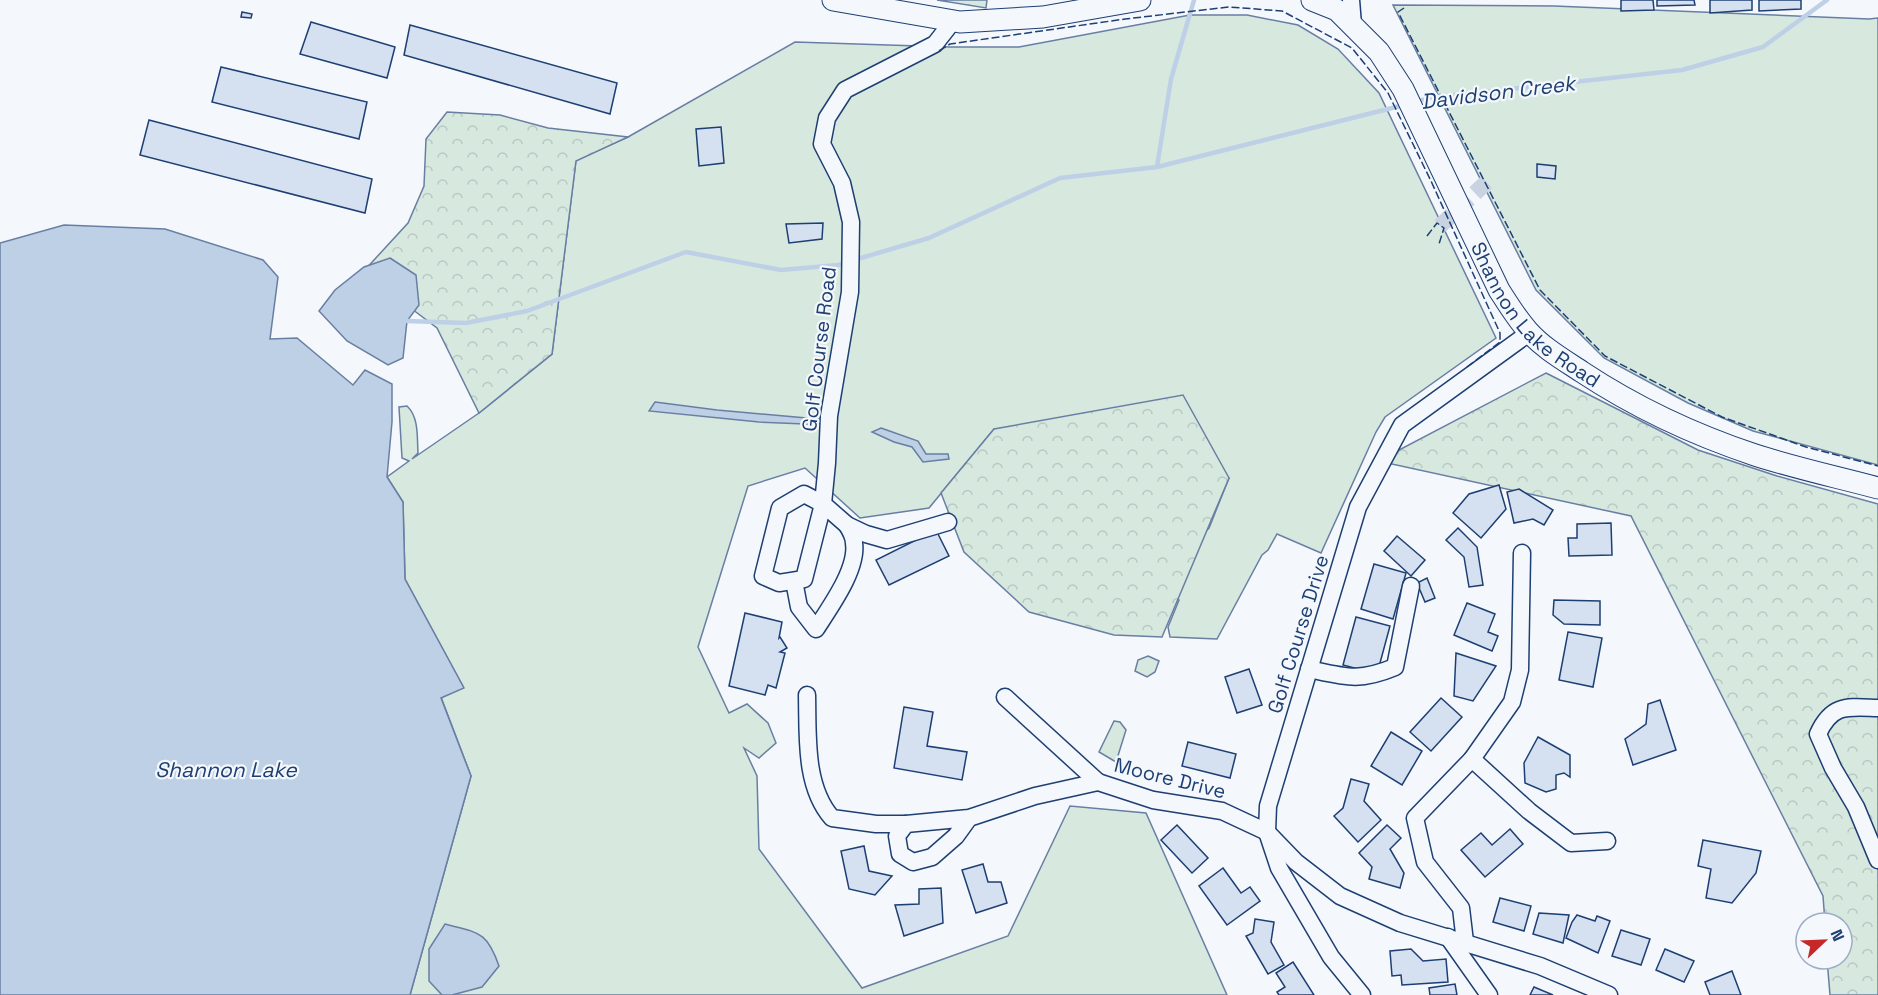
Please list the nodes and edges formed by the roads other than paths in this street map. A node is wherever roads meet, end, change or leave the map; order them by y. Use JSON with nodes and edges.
{"nodes":[{"id":1,"x":833,"y":0,"type":"edge"},
{"id":2,"x":1140,"y":0,"type":"edge"},
{"id":3,"x":1312,"y":0,"type":"edge"},
{"id":4,"x":1352,"y":0,"type":"edge"},
{"id":5,"x":953,"y":21,"type":"junction"},
{"id":6,"x":1353,"y":25,"type":"junction"},
{"id":7,"x":1529,"y":333,"type":"junction"},
{"id":8,"x":1878,"y":488,"type":"edge"},
{"id":9,"x":822,"y":504,"type":"junction"},
{"id":10,"x":948,"y":522,"type":"dead end"},
{"id":11,"x":848,"y":525,"type":"junction"},
{"id":12,"x":1522,"y":553,"type":"dead end"},
{"id":13,"x":794,"y":581,"type":"junction"},
{"id":14,"x":1411,"y":586,"type":"dead end"},
{"id":15,"x":1309,"y":669,"type":"junction"},
{"id":16,"x":807,"y":695,"type":"dead end"},
{"id":17,"x":1005,"y":698,"type":"dead end"},
{"id":18,"x":1878,"y":708,"type":"edge"},
{"id":19,"x":1472,"y":759,"type":"junction"},
{"id":20,"x":1098,"y":782,"type":"junction"},
{"id":21,"x":969,"y":818,"type":"junction"},
{"id":22,"x":906,"y":824,"type":"junction"},
{"id":23,"x":1267,"y":832,"type":"junction"},
{"id":24,"x":1607,"y":841,"type":"dead end"},
{"id":25,"x":1878,"y":860,"type":"edge"},
{"id":26,"x":1448,"y":937,"type":"junction"},
{"id":27,"x":1465,"y":942,"type":"junction"},
{"id":28,"x":1362,"y":995,"type":"edge"},
{"id":29,"x":1489,"y":995,"type":"edge"},
{"id":30,"x":1609,"y":995,"type":"edge"}],
"edges":[{"from":1,"to":5,"type":"main road"},
{"from":2,"to":5,"type":"main road"},
{"from":3,"to":6,"type":"main road","name":"Shannon Lake Road"},
{"from":4,"to":6,"type":"street"},
{"from":5,"to":9,"type":"street","name":"Golf Course Road"},
{"from":6,"to":7,"type":"main road","name":"Shannon Lake Road"},
{"from":7,"to":8,"type":"main road","name":"Shannon Lake Road"},
{"from":7,"to":15,"type":"street","name":"Golf Course Drive"},
{"from":9,"to":11,"type":"street"},
{"from":9,"to":13,"type":"street","name":"Golf Course Road"},
{"from":9,"to":13,"type":"street"},
{"from":10,"to":11,"type":"street"},
{"from":11,"to":13,"type":"street"},
{"from":12,"to":19,"type":"street"},
{"from":14,"to":15,"type":"street"},
{"from":15,"to":23,"type":"street","name":"Golf Course Drive"},
{"from":16,"to":22,"type":"street","name":"Moore Drive"},
{"from":17,"to":20,"type":"street"},
{"from":18,"to":25,"type":"street"},
{"from":19,"to":24,"type":"street"},
{"from":19,"to":27,"type":"street"},
{"from":20,"to":21,"type":"street","name":"Moore Drive"},
{"from":20,"to":23,"type":"street","name":"Moore Drive"},
{"from":21,"to":22,"type":"street","name":"Moore Drive"},
{"from":21,"to":22,"type":"street"},
{"from":23,"to":26,"type":"street","name":"Moore Drive"},
{"from":23,"to":28,"type":"street","name":"Golf Course Drive"},
{"from":26,"to":27,"type":"street","name":"Moore Drive"},
{"from":26,"to":29,"type":"street"},
{"from":27,"to":30,"type":"street","name":"Moore Drive"}]}
